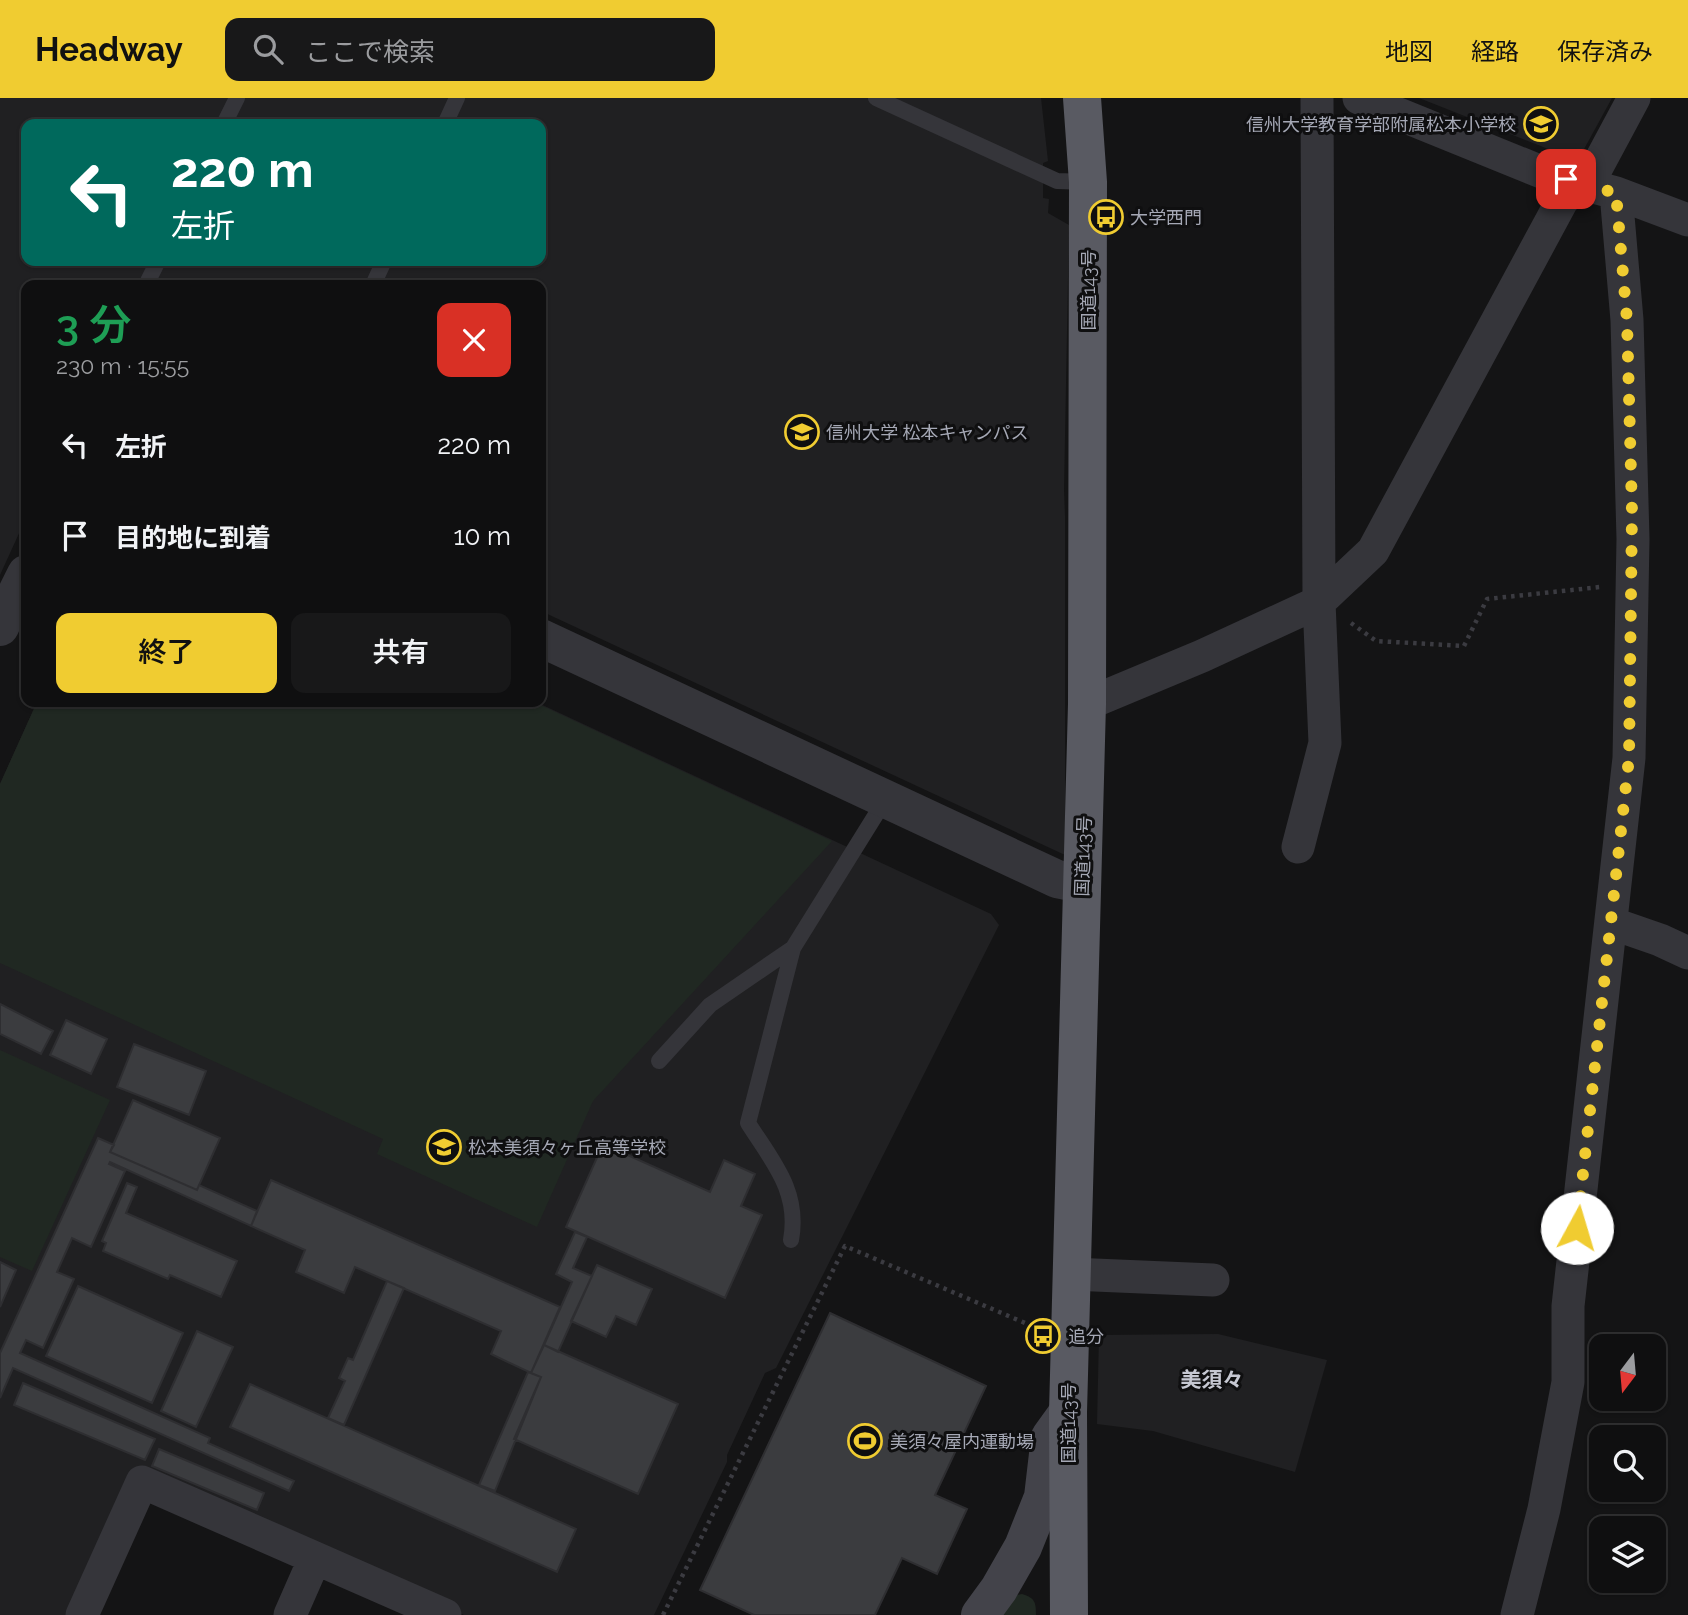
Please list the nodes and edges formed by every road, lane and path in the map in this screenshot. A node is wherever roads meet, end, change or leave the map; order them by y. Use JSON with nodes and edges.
{"nodes":[{"id":1,"x":237,"y":98,"type":"edge"},
{"id":2,"x":457,"y":98,"type":"edge"},
{"id":3,"x":876,"y":98,"type":"edge"},
{"id":4,"x":1082,"y":98,"type":"edge"},
{"id":5,"x":1317,"y":98,"type":"edge"},
{"id":6,"x":1359,"y":98,"type":"edge"},
{"id":7,"x":1634,"y":98,"type":"edge"},
{"id":8,"x":226,"y":119,"type":"edge"},
{"id":9,"x":448,"y":119,"type":"edge"},
{"id":10,"x":1088,"y":182,"type":"junction"},
{"id":11,"x":1582,"y":184,"type":"junction"},
{"id":12,"x":1616,"y":193,"type":"junction"},
{"id":13,"x":1688,"y":220,"type":"edge"},
{"id":14,"x":21,"y":583,"type":"edge"},
{"id":15,"x":1632,"y":584,"type":"junction"},
{"id":16,"x":1319,"y":602,"type":"junction"},
{"id":17,"x":0,"y":627,"type":"edge"},
{"id":18,"x":546,"y":640,"type":"edge"},
{"id":19,"x":1087,"y":704,"type":"junction"},
{"id":20,"x":886,"y":799,"type":"junction"},
{"id":21,"x":1298,"y":847,"type":"dead end"},
{"id":22,"x":1082,"y":884,"type":"junction"},
{"id":23,"x":1611,"y":923,"type":"junction"},
{"id":24,"x":793,"y":948,"type":"junction"},
{"id":25,"x":1688,"y":953,"type":"edge"},
{"id":26,"x":659,"y":1061,"type":"dead end"},
{"id":27,"x":791,"y":1240,"type":"dead end"},
{"id":28,"x":1071,"y":1274,"type":"junction"},
{"id":29,"x":1213,"y":1280,"type":"dead end"},
{"id":30,"x":1032,"y":1326,"type":"dead end"},
{"id":31,"x":1068,"y":1412,"type":"junction"},
{"id":32,"x":315,"y":1558,"type":"junction"},
{"id":33,"x":82,"y":1615,"type":"edge"},
{"id":34,"x":290,"y":1615,"type":"edge"},
{"id":35,"x":445,"y":1615,"type":"edge"},
{"id":36,"x":663,"y":1615,"type":"edge"},
{"id":37,"x":979,"y":1615,"type":"edge"},
{"id":38,"x":1069,"y":1615,"type":"edge"},
{"id":39,"x":1517,"y":1615,"type":"edge"}],
"edges":[{"from":1,"to":8,"type":"lane"},
{"from":2,"to":9,"type":"lane"},
{"from":3,"to":10,"type":"lane"},
{"from":4,"to":10,"type":"highway","name":"国道143号"},
{"from":5,"to":16,"type":"street"},
{"from":6,"to":11,"type":"street"},
{"from":7,"to":11,"type":"street"},
{"from":10,"to":19,"type":"highway","name":"国道143号"},
{"from":11,"to":12,"type":"street"},
{"from":11,"to":16,"type":"street"},
{"from":12,"to":13,"type":"street"},
{"from":12,"to":15,"type":"street"},
{"from":14,"to":17,"type":"street"},
{"from":15,"to":16,"type":"path"},
{"from":15,"to":23,"type":"street"},
{"from":16,"to":19,"type":"street"},
{"from":16,"to":21,"type":"street"},
{"from":18,"to":20,"type":"street"},
{"from":19,"to":22,"type":"highway","name":"国道143号"},
{"from":20,"to":22,"type":"street"},
{"from":20,"to":24,"type":"lane"},
{"from":22,"to":28,"type":"highway","name":"国道143号"},
{"from":23,"to":25,"type":"street"},
{"from":23,"to":39,"type":"street"},
{"from":24,"to":26,"type":"lane"},
{"from":24,"to":27,"type":"lane"},
{"from":28,"to":29,"type":"street"},
{"from":28,"to":31,"type":"highway","name":"国道143号"},
{"from":30,"to":36,"type":"path"},
{"from":31,"to":37,"type":"main road"},
{"from":31,"to":38,"type":"highway","name":"国道143号"},
{"from":32,"to":33,"type":"street"},
{"from":32,"to":34,"type":"street"},
{"from":32,"to":35,"type":"street"}]}
